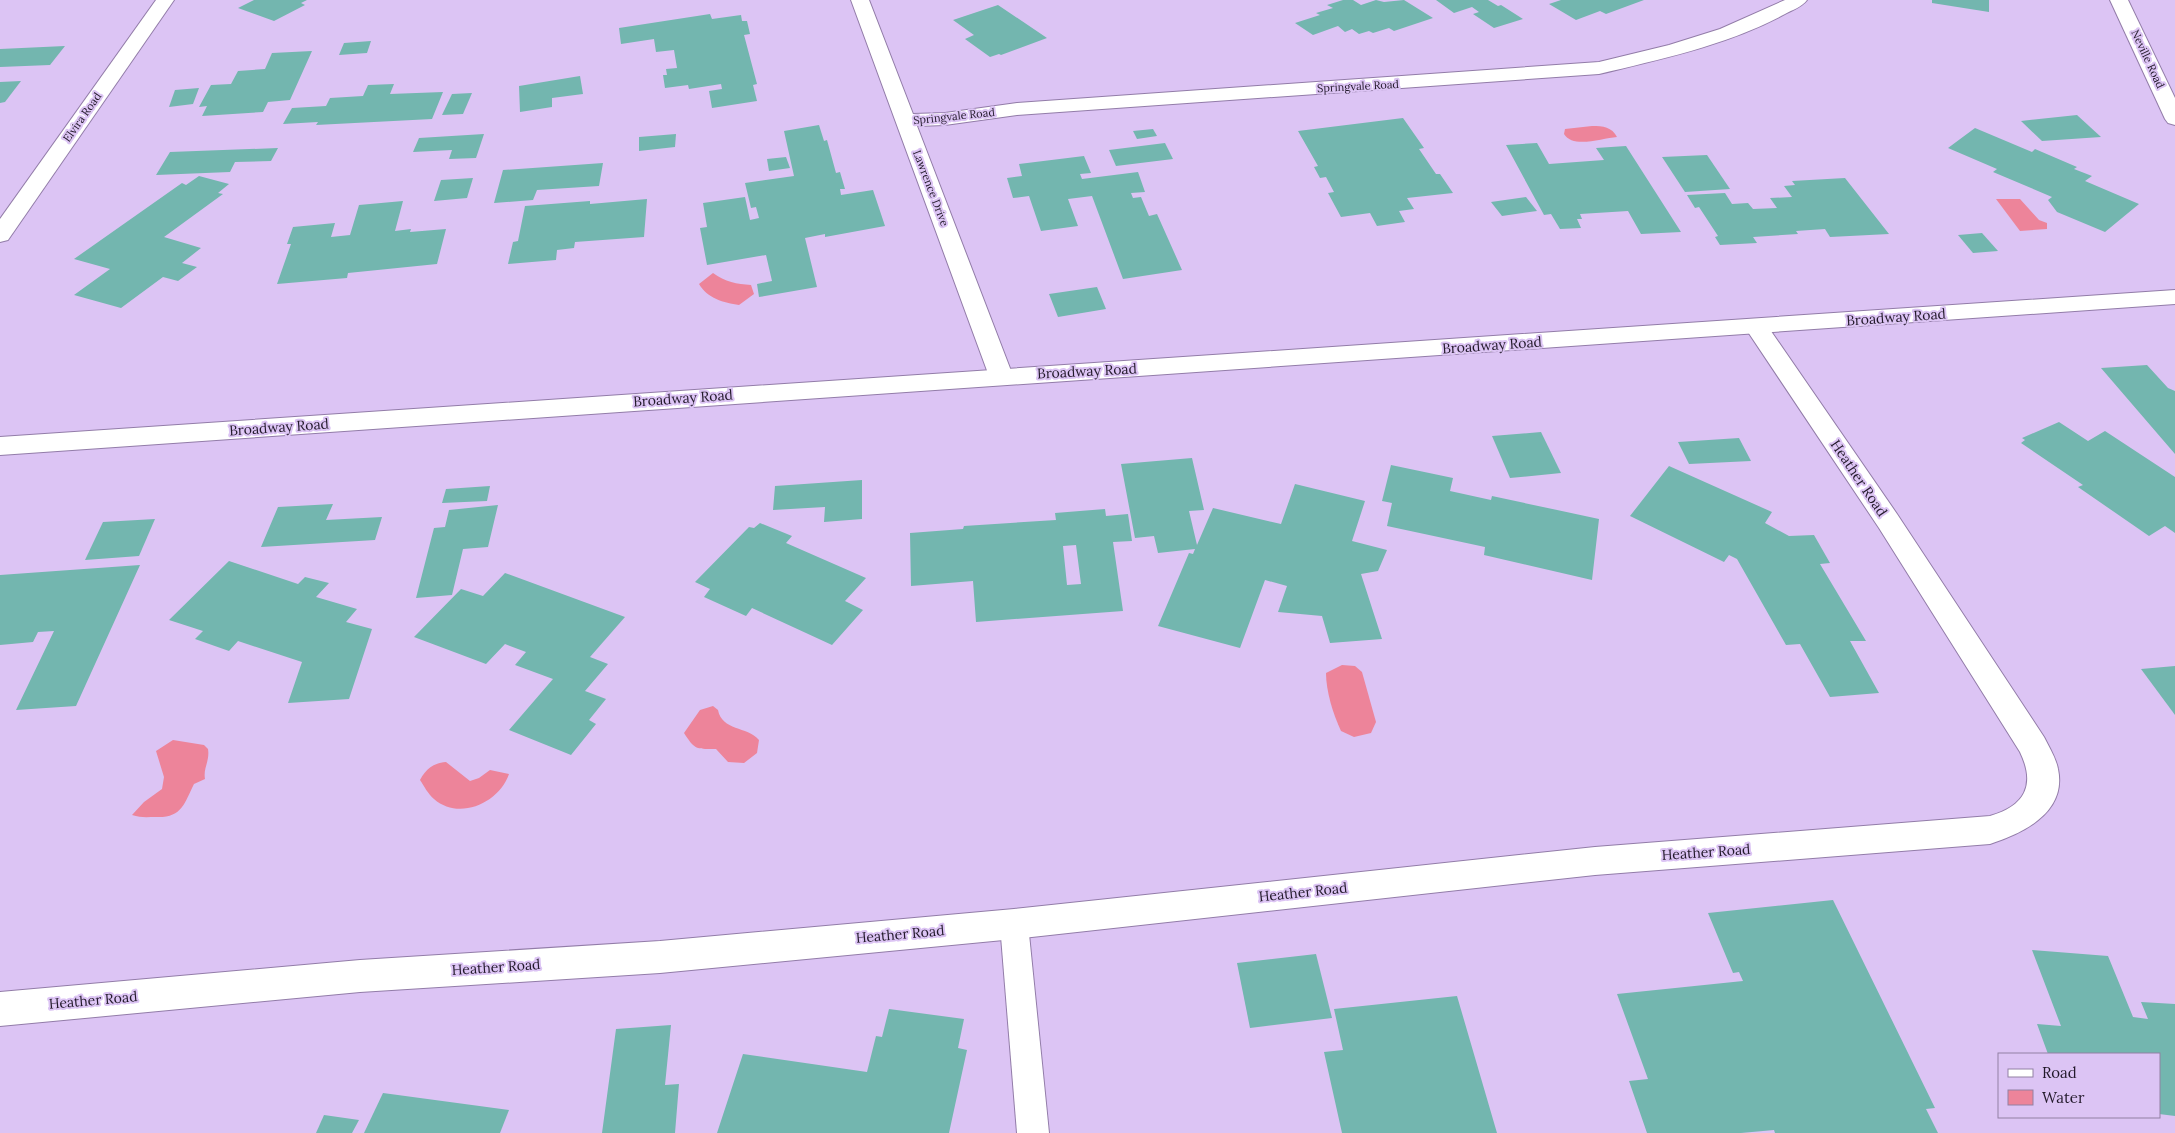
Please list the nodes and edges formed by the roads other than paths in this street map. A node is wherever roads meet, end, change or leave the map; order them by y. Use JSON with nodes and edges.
{"nodes":[{"id":1,"x":165,"y":0,"type":"edge"},
{"id":2,"x":860,"y":0,"type":"edge"},
{"id":3,"x":1798,"y":0,"type":"edge"},
{"id":4,"x":2119,"y":0,"type":"edge"},
{"id":5,"x":2175,"y":119,"type":"edge"},
{"id":6,"x":906,"y":120,"type":"junction"},
{"id":7,"x":0,"y":235,"type":"edge"},
{"id":8,"x":2175,"y":297,"type":"edge"},
{"id":9,"x":1756,"y":326,"type":"junction"},
{"id":10,"x":1001,"y":376,"type":"junction"},
{"id":11,"x":0,"y":446,"type":"edge"},
{"id":12,"x":1014,"y":924,"type":"junction"},
{"id":13,"x":0,"y":1008,"type":"edge"},
{"id":14,"x":1033,"y":1133,"type":"edge"}],
"edges":[{"from":1,"to":7,"type":"street","name":"Elvira Road"},
{"from":2,"to":6,"type":"street","name":"Lawrence Drive"},
{"from":3,"to":6,"type":"street","name":"Springvale Road"},
{"from":4,"to":5,"type":"street","name":"Neville Road"},
{"from":6,"to":10,"type":"street","name":"Lawrence Drive"},
{"from":8,"to":9,"type":"street","name":"Broadway Road"},
{"from":9,"to":10,"type":"street","name":"Broadway Road"},
{"from":9,"to":12,"type":"street","name":"Heather Road"},
{"from":10,"to":11,"type":"street","name":"Broadway Road"},
{"from":12,"to":13,"type":"street","name":"Heather Road"},
{"from":12,"to":14,"type":"lane"}]}
